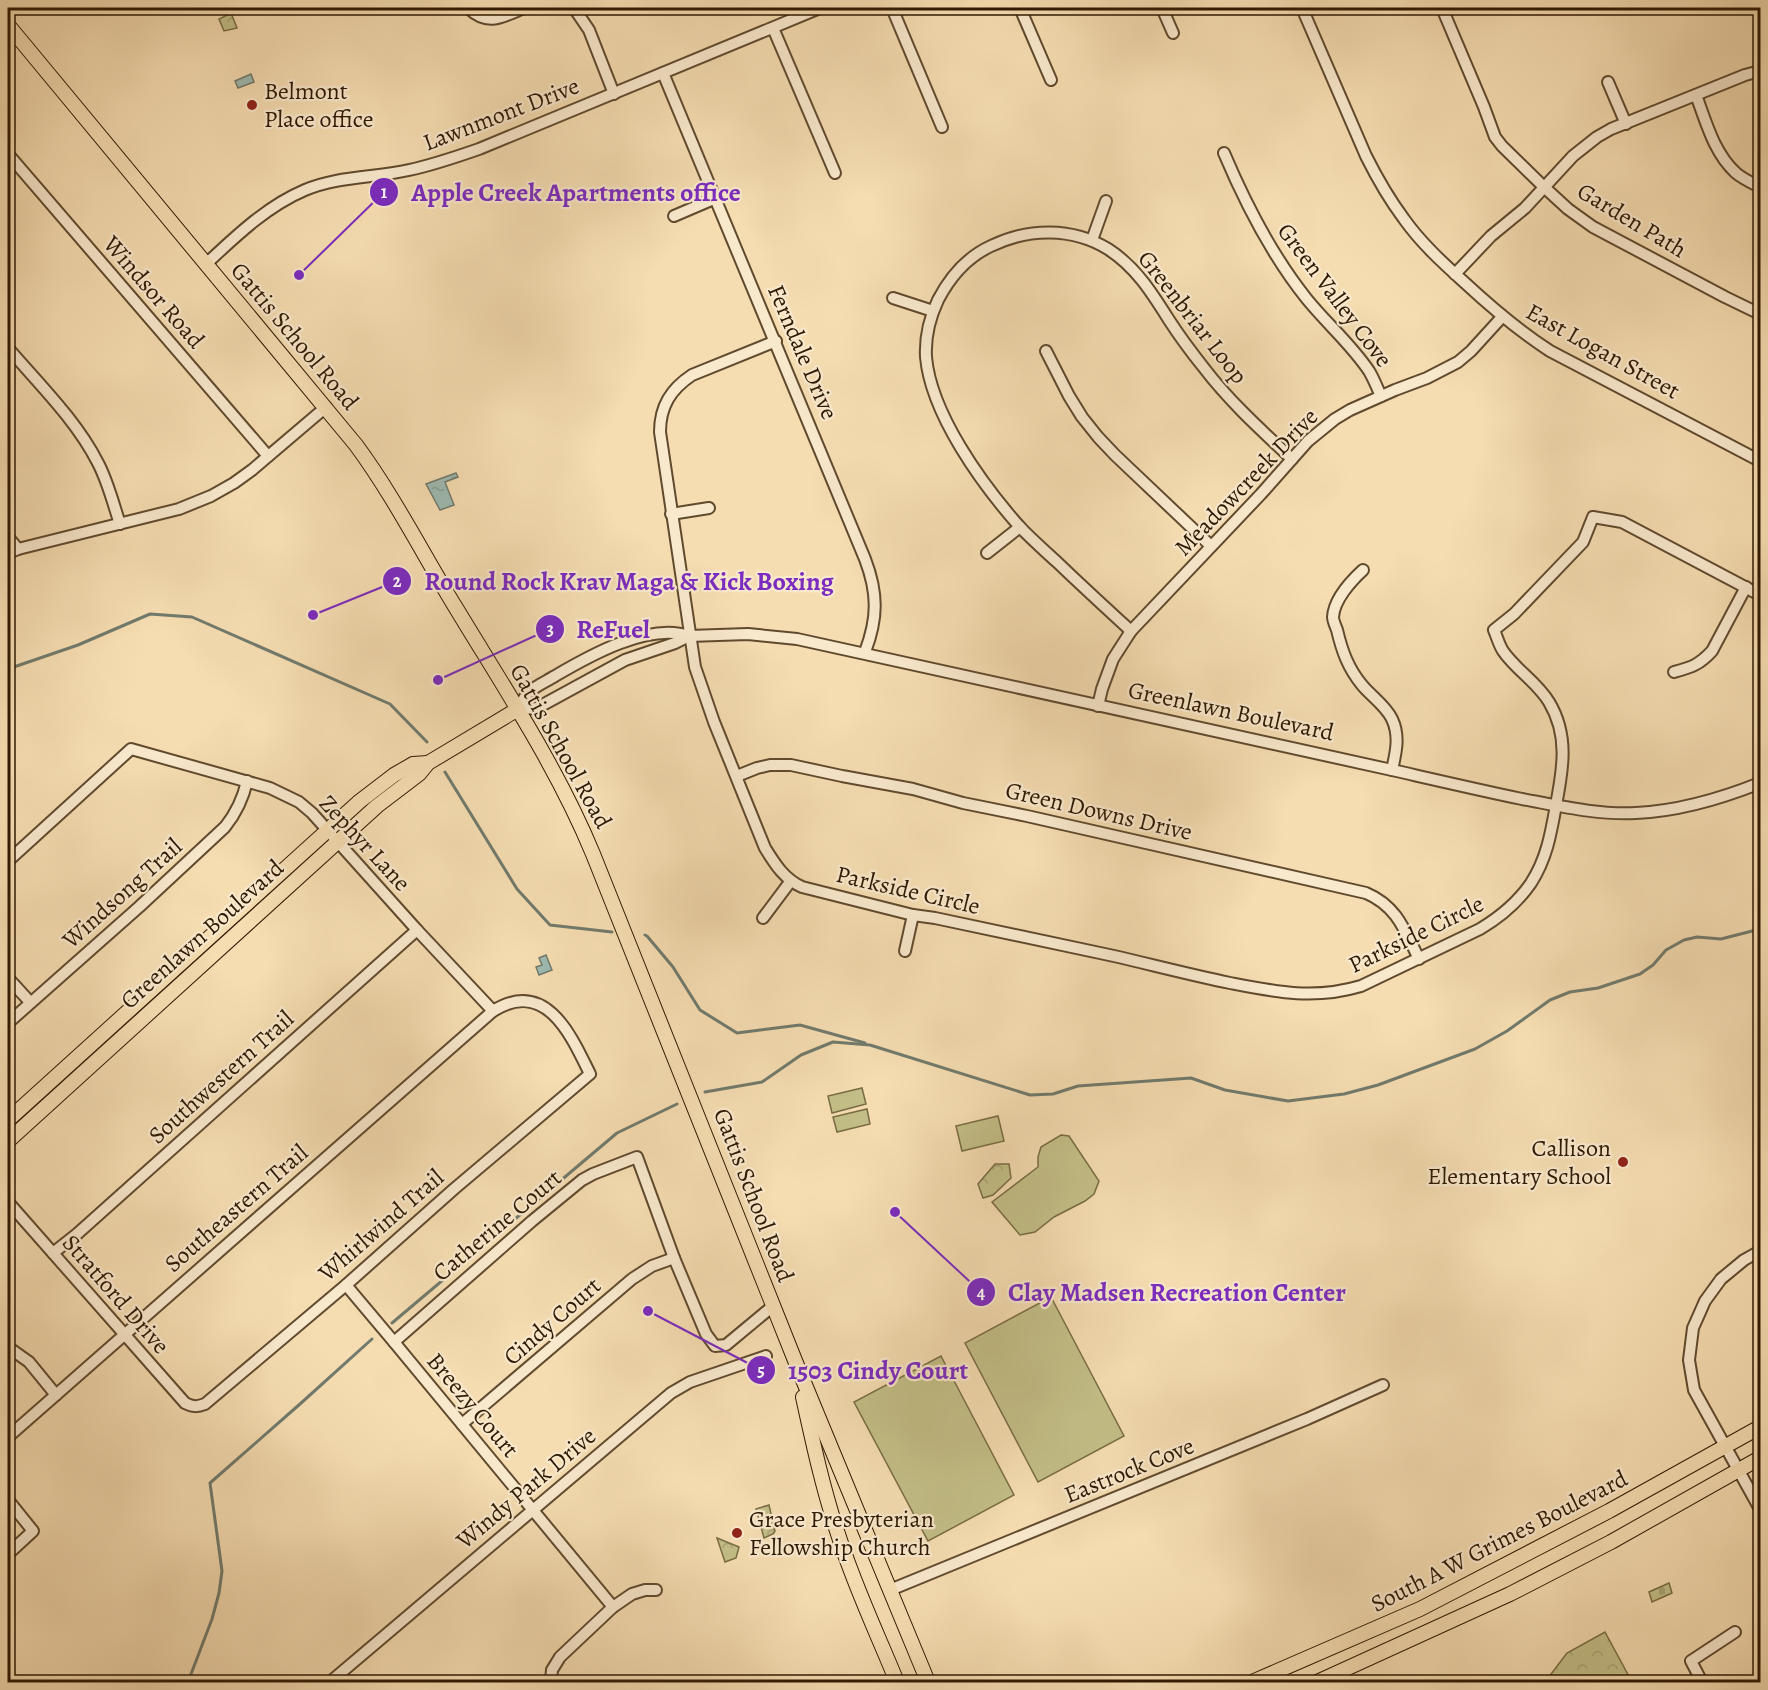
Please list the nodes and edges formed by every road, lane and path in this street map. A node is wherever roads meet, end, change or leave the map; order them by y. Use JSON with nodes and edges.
{"nodes":[{"id":1,"x":468,"y":8,"type":"edge"},
{"id":2,"x":524,"y":8,"type":"edge"},
{"id":3,"x":574,"y":8,"type":"edge"},
{"id":4,"x":820,"y":8,"type":"edge"},
{"id":5,"x":892,"y":8,"type":"edge"},
{"id":6,"x":1020,"y":8,"type":"edge"},
{"id":7,"x":1162,"y":8,"type":"edge"},
{"id":8,"x":1302,"y":8,"type":"edge"},
{"id":9,"x":1442,"y":8,"type":"edge"},
{"id":10,"x":8,"y":25,"type":"edge"},
{"id":11,"x":773,"y":27,"type":"junction"},
{"id":12,"x":1173,"y":33,"type":"dead end"},
{"id":13,"x":1761,"y":71,"type":"edge"},
{"id":14,"x":663,"y":73,"type":"junction"},
{"id":15,"x":1051,"y":80,"type":"dead end"},
{"id":16,"x":1608,"y":82,"type":"dead end"},
{"id":17,"x":614,"y":94,"type":"junction"},
{"id":18,"x":1696,"y":95,"type":"junction"},
{"id":19,"x":1626,"y":124,"type":"junction"},
{"id":20,"x":942,"y":127,"type":"dead end"},
{"id":21,"x":1224,"y":153,"type":"dead end"},
{"id":22,"x":8,"y":154,"type":"edge"},
{"id":23,"x":835,"y":173,"type":"dead end"},
{"id":24,"x":1544,"y":187,"type":"junction"},
{"id":25,"x":1761,"y":188,"type":"edge"},
{"id":26,"x":716,"y":198,"type":"junction"},
{"id":27,"x":1106,"y":201,"type":"dead end"},
{"id":28,"x":674,"y":216,"type":"dead end"},
{"id":29,"x":1092,"y":240,"type":"junction"},
{"id":30,"x":206,"y":264,"type":"junction"},
{"id":31,"x":1455,"y":274,"type":"junction"},
{"id":32,"x":893,"y":298,"type":"dead end"},
{"id":33,"x":933,"y":311,"type":"junction"},
{"id":34,"x":1761,"y":314,"type":"edge"},
{"id":35,"x":1502,"y":317,"type":"junction"},
{"id":36,"x":776,"y":341,"type":"junction"},
{"id":37,"x":8,"y":348,"type":"edge"},
{"id":38,"x":1046,"y":351,"type":"dead end"},
{"id":39,"x":1381,"y":396,"type":"junction"},
{"id":40,"x":326,"y":407,"type":"junction"},
{"id":41,"x":268,"y":456,"type":"junction"},
{"id":42,"x":1292,"y":459,"type":"junction"},
{"id":43,"x":1761,"y":461,"type":"edge"},
{"id":44,"x":710,"y":508,"type":"dead end"},
{"id":45,"x":671,"y":514,"type":"junction"},
{"id":46,"x":120,"y":524,"type":"junction"},
{"id":47,"x":1020,"y":527,"type":"junction"},
{"id":48,"x":8,"y":537,"type":"edge"},
{"id":49,"x":1211,"y":546,"type":"junction"},
{"id":50,"x":13,"y":551,"type":"edge"},
{"id":51,"x":987,"y":553,"type":"dead end"},
{"id":52,"x":1363,"y":570,"type":"dead end"},
{"id":53,"x":1746,"y":588,"type":"junction"},
{"id":54,"x":1761,"y":595,"type":"edge"},
{"id":55,"x":1131,"y":631,"type":"junction"},
{"id":56,"x":689,"y":636,"type":"junction"},
{"id":57,"x":865,"y":652,"type":"junction"},
{"id":58,"x":1674,"y":672,"type":"dead end"},
{"id":59,"x":1098,"y":706,"type":"junction"},
{"id":60,"x":518,"y":709,"type":"junction"},
{"id":61,"x":428,"y":763,"type":"junction"},
{"id":62,"x":1392,"y":770,"type":"junction"},
{"id":63,"x":737,"y":776,"type":"junction"},
{"id":64,"x":247,"y":781,"type":"junction"},
{"id":65,"x":1761,"y":783,"type":"edge"},
{"id":66,"x":1556,"y":806,"type":"junction"},
{"id":67,"x":328,"y":829,"type":"junction"},
{"id":68,"x":339,"y":842,"type":"junction"},
{"id":69,"x":8,"y":861,"type":"edge"},
{"id":70,"x":790,"y":882,"type":"junction"},
{"id":71,"x":913,"y":915,"type":"junction"},
{"id":72,"x":763,"y":918,"type":"dead end"},
{"id":73,"x":417,"y":930,"type":"junction"},
{"id":74,"x":905,"y":951,"type":"dead end"},
{"id":75,"x":1419,"y":959,"type":"junction"},
{"id":76,"x":8,"y":978,"type":"edge"},
{"id":77,"x":30,"y":1002,"type":"junction"},
{"id":78,"x":493,"y":1011,"type":"junction"},
{"id":79,"x":8,"y":1023,"type":"edge"},
{"id":80,"x":8,"y":1120,"type":"edge"},
{"id":81,"x":8,"y":1141,"type":"edge"},
{"id":82,"x":8,"y":1202,"type":"edge"},
{"id":83,"x":1761,"y":1251,"type":"edge"},
{"id":84,"x":52,"y":1253,"type":"junction"},
{"id":85,"x":674,"y":1258,"type":"junction"},
{"id":86,"x":346,"y":1286,"type":"junction"},
{"id":87,"x":773,"y":1306,"type":"junction"},
{"id":88,"x":124,"y":1335,"type":"junction"},
{"id":89,"x":394,"y":1341,"type":"junction"},
{"id":90,"x":8,"y":1347,"type":"edge"},
{"id":91,"x":766,"y":1356,"type":"dead end"},
{"id":92,"x":796,"y":1363,"type":"junction"},
{"id":93,"x":1383,"y":1385,"type":"dead end"},
{"id":94,"x":56,"y":1395,"type":"junction"},
{"id":95,"x":198,"y":1407,"type":"joint"},
{"id":96,"x":462,"y":1424,"type":"junction"},
{"id":97,"x":1761,"y":1427,"type":"edge"},
{"id":98,"x":8,"y":1437,"type":"edge"},
{"id":99,"x":1726,"y":1448,"type":"junction"},
{"id":100,"x":1761,"y":1458,"type":"edge"},
{"id":101,"x":1739,"y":1471,"type":"junction"},
{"id":102,"x":8,"y":1500,"type":"edge"},
{"id":103,"x":1761,"y":1509,"type":"edge"},
{"id":104,"x":534,"y":1510,"type":"junction"},
{"id":105,"x":8,"y":1554,"type":"edge"},
{"id":106,"x":656,"y":1590,"type":"dead end"},
{"id":107,"x":890,"y":1590,"type":"junction"},
{"id":108,"x":613,"y":1607,"type":"junction"},
{"id":109,"x":1734,"y":1632,"type":"dead end"},
{"id":110,"x":551,"y":1680,"type":"dead end"},
{"id":111,"x":330,"y":1683,"type":"edge"},
{"id":112,"x":897,"y":1683,"type":"edge"},
{"id":113,"x":928,"y":1683,"type":"edge"},
{"id":114,"x":1252,"y":1683,"type":"edge"},
{"id":115,"x":1317,"y":1683,"type":"edge"},
{"id":116,"x":1702,"y":1683,"type":"edge"}],
"edges":[{"from":1,"to":2,"type":"street"},
{"from":3,"to":17,"type":"street"},
{"from":4,"to":11,"type":"street","name":"Lawnmont Drive"},
{"from":5,"to":20,"type":"street"},
{"from":6,"to":15,"type":"street"},
{"from":7,"to":12,"type":"street"},
{"from":8,"to":31,"type":"street","name":"East Logan Street"},
{"from":9,"to":24,"type":"street","name":"Garden Path"},
{"from":10,"to":30,"type":"main road","name":"Gattis School Road"},
{"from":11,"to":14,"type":"street","name":"Lawnmont Drive"},
{"from":11,"to":23,"type":"street"},
{"from":13,"to":18,"type":"street"},
{"from":14,"to":17,"type":"street","name":"Lawnmont Drive"},
{"from":14,"to":26,"type":"street","name":"Ferndale Drive"},
{"from":16,"to":19,"type":"street"},
{"from":17,"to":30,"type":"street","name":"Lawnmont Drive"},
{"from":18,"to":19,"type":"street"},
{"from":18,"to":25,"type":"street"},
{"from":19,"to":24,"type":"street"},
{"from":21,"to":39,"type":"street","name":"Green Valley Cove"},
{"from":22,"to":41,"type":"street","name":"Windsor Road"},
{"from":24,"to":31,"type":"street"},
{"from":24,"to":34,"type":"street","name":"Garden Path"},
{"from":26,"to":28,"type":"street"},
{"from":26,"to":36,"type":"street","name":"Ferndale Drive"},
{"from":27,"to":29,"type":"street"},
{"from":29,"to":33,"type":"street","name":"Greenbriar Loop"},
{"from":29,"to":42,"type":"street","name":"Greenbriar Loop"},
{"from":30,"to":40,"type":"main road","name":"Gattis School Road"},
{"from":31,"to":35,"type":"street","name":"East Logan Street"},
{"from":32,"to":33,"type":"street"},
{"from":33,"to":47,"type":"street","name":"Greenbriar Loop"},
{"from":35,"to":39,"type":"street","name":"Meadowcreek Drive"},
{"from":35,"to":43,"type":"street","name":"East Logan Street"},
{"from":36,"to":45,"type":"street"},
{"from":36,"to":57,"type":"street","name":"Ferndale Drive"},
{"from":37,"to":46,"type":"street"},
{"from":38,"to":49,"type":"street"},
{"from":39,"to":42,"type":"street","name":"Meadowcreek Drive"},
{"from":40,"to":41,"type":"street"},
{"from":40,"to":60,"type":"main road","name":"Gattis School Road"},
{"from":41,"to":46,"type":"street"},
{"from":42,"to":49,"type":"street","name":"Meadowcreek Drive"},
{"from":44,"to":45,"type":"street"},
{"from":45,"to":56,"type":"street"},
{"from":46,"to":50,"type":"street"},
{"from":47,"to":51,"type":"street"},
{"from":47,"to":55,"type":"street","name":"Greenbriar Loop"},
{"from":48,"to":50,"type":"street"},
{"from":49,"to":55,"type":"street","name":"Meadowcreek Drive"},
{"from":52,"to":62,"type":"street"},
{"from":53,"to":54,"type":"street"},
{"from":53,"to":58,"type":"street"},
{"from":53,"to":66,"type":"street","name":"Parkside Circle"},
{"from":55,"to":59,"type":"street","name":"Meadowcreek Drive"},
{"from":56,"to":57,"type":"street","name":"Greenlawn Boulevard"},
{"from":56,"to":60,"type":"street","name":"Greenlawn Boulevard"},
{"from":56,"to":60,"type":"street","name":"Greenlawn Boulevard"},
{"from":56,"to":63,"type":"street"},
{"from":57,"to":59,"type":"street","name":"Greenlawn Boulevard"},
{"from":59,"to":62,"type":"street","name":"Greenlawn Boulevard"},
{"from":60,"to":61,"type":"main road","name":"Greenlawn Boulevard"},
{"from":60,"to":87,"type":"main road","name":"Gattis School Road"},
{"from":61,"to":67,"type":"main road","name":"Greenlawn Boulevard"},
{"from":61,"to":68,"type":"main road","name":"Greenlawn Boulevard"},
{"from":62,"to":66,"type":"street","name":"Greenlawn Boulevard"},
{"from":63,"to":70,"type":"street"},
{"from":63,"to":75,"type":"street","name":"Green Downs Drive"},
{"from":64,"to":67,"type":"street","name":"Zephyr Lane"},
{"from":64,"to":69,"type":"street","name":"Zephyr Lane"},
{"from":64,"to":77,"type":"street","name":"Windsong Trail"},
{"from":65,"to":66,"type":"street","name":"Greenlawn Boulevard"},
{"from":66,"to":75,"type":"street","name":"Parkside Circle"},
{"from":67,"to":68,"type":"street","name":"Zephyr Lane"},
{"from":67,"to":80,"type":"main road","name":"Greenlawn Boulevard"},
{"from":68,"to":73,"type":"street","name":"Zephyr Lane"},
{"from":68,"to":81,"type":"main road","name":"Greenlawn Boulevard"},
{"from":70,"to":71,"type":"street","name":"Parkside Circle"},
{"from":70,"to":72,"type":"street"},
{"from":71,"to":74,"type":"street"},
{"from":71,"to":75,"type":"street","name":"Parkside Circle"},
{"from":73,"to":78,"type":"street","name":"Zephyr Lane"},
{"from":73,"to":84,"type":"street","name":"Southwestern Trail"},
{"from":76,"to":77,"type":"street"},
{"from":77,"to":79,"type":"street","name":"Windsong Trail"},
{"from":78,"to":86,"type":"street","name":"Whirlwind Trail"},
{"from":78,"to":88,"type":"street","name":"Southeastern Trail"},
{"from":82,"to":84,"type":"street","name":"Stratford Drive"},
{"from":83,"to":99,"type":"street"},
{"from":84,"to":88,"type":"street","name":"Stratford Drive"},
{"from":85,"to":87,"type":"street"},
{"from":85,"to":89,"type":"street","name":"Catherine Court"},
{"from":85,"to":96,"type":"street","name":"Cindy Court"},
{"from":86,"to":89,"type":"street","name":"Breezy Court"},
{"from":86,"to":95,"type":"street","name":"Whirlwind Trail"},
{"from":87,"to":92,"type":"main road","name":"Gattis School Road"},
{"from":88,"to":94,"type":"street","name":"Southeastern Trail"},
{"from":88,"to":95,"type":"street","name":"Stratford Drive"},
{"from":89,"to":96,"type":"street","name":"Breezy Court"},
{"from":90,"to":94,"type":"street"},
{"from":91,"to":104,"type":"street","name":"Windy Park Drive"},
{"from":92,"to":107,"type":"main road","name":"Gattis School Road"},
{"from":92,"to":112,"type":"main road","name":"Gattis School Road"},
{"from":93,"to":107,"type":"street","name":"Eastrock Cove"},
{"from":94,"to":98,"type":"street","name":"Southeastern Trail"},
{"from":96,"to":104,"type":"street","name":"Breezy Court"},
{"from":97,"to":99,"type":"main road","name":"South A W Grimes Boulevard"},
{"from":99,"to":101,"type":"street"},
{"from":99,"to":114,"type":"main road","name":"South A W Grimes Boulevard"},
{"from":100,"to":101,"type":"main road","name":"South A W Grimes Boulevard"},
{"from":101,"to":103,"type":"street"},
{"from":101,"to":115,"type":"main road","name":"South A W Grimes Boulevard"},
{"from":102,"to":105,"type":"street"},
{"from":104,"to":108,"type":"street","name":"Breezy Court"},
{"from":104,"to":111,"type":"street","name":"Windy Park Drive"},
{"from":106,"to":108,"type":"street"},
{"from":107,"to":113,"type":"main road","name":"Gattis School Road"},
{"from":108,"to":110,"type":"street"},
{"from":109,"to":116,"type":"street"}]}
